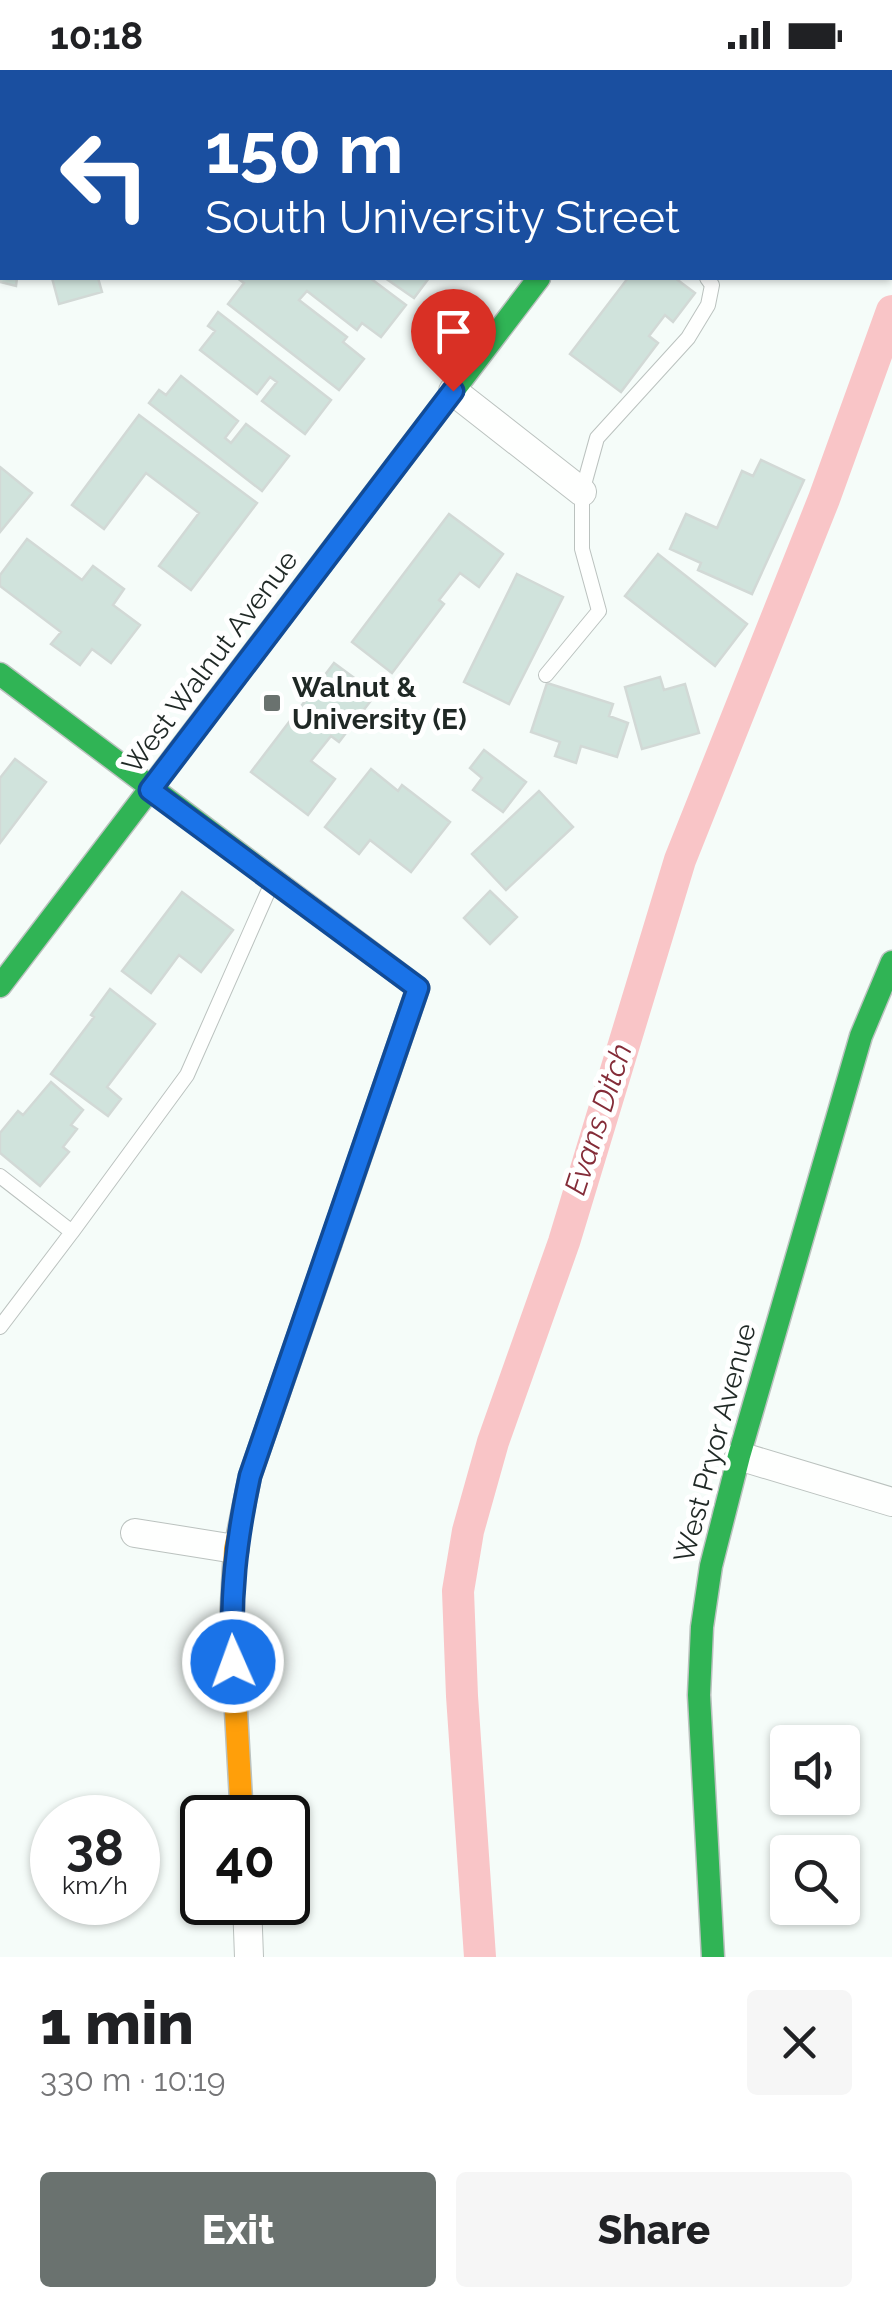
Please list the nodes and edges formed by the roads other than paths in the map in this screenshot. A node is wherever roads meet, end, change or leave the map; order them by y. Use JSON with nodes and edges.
{"nodes":[{"id":1,"x":538,"y":280,"type":"edge"},
{"id":2,"x":709,"y":280,"type":"edge"},
{"id":3,"x":453,"y":391,"type":"junction"},
{"id":4,"x":582,"y":492,"type":"junction"},
{"id":5,"x":0,"y":674,"type":"edge"},
{"id":6,"x":546,"y":675,"type":"dead end"},
{"id":7,"x":150,"y":790,"type":"junction"},
{"id":8,"x":274,"y":880,"type":"junction"},
{"id":9,"x":892,"y":962,"type":"edge"},
{"id":10,"x":0,"y":986,"type":"edge"},
{"id":11,"x":0,"y":1176,"type":"edge"},
{"id":12,"x":72,"y":1232,"type":"junction"},
{"id":13,"x":0,"y":1327,"type":"edge"},
{"id":14,"x":739,"y":1456,"type":"junction"},
{"id":15,"x":892,"y":1502,"type":"edge"},
{"id":16,"x":135,"y":1533,"type":"dead end"},
{"id":17,"x":235,"y":1550,"type":"junction"},
{"id":18,"x":241,"y":1795,"type":"edge"},
{"id":19,"x":248,"y":1925,"type":"edge"},
{"id":20,"x":250,"y":1957,"type":"edge"},
{"id":21,"x":713,"y":1957,"type":"edge"}],
"edges":[{"from":1,"to":3,"type":"street","name":"West Walnut Avenue"},
{"from":2,"to":4,"type":"lane"},
{"from":3,"to":4,"type":"street"},
{"from":3,"to":7,"type":"street","name":"West Walnut Avenue"},
{"from":4,"to":6,"type":"lane"},
{"from":5,"to":7,"type":"street"},
{"from":7,"to":8,"type":"street"},
{"from":7,"to":10,"type":"street","name":"West Walnut Avenue"},
{"from":8,"to":12,"type":"lane"},
{"from":8,"to":17,"type":"street"},
{"from":9,"to":14,"type":"street","name":"West Pryor Avenue"},
{"from":11,"to":12,"type":"lane"},
{"from":12,"to":13,"type":"lane"},
{"from":14,"to":15,"type":"street"},
{"from":14,"to":21,"type":"street","name":"West Pryor Avenue"},
{"from":16,"to":17,"type":"street"},
{"from":17,"to":18,"type":"street"},
{"from":19,"to":20,"type":"street"}]}
